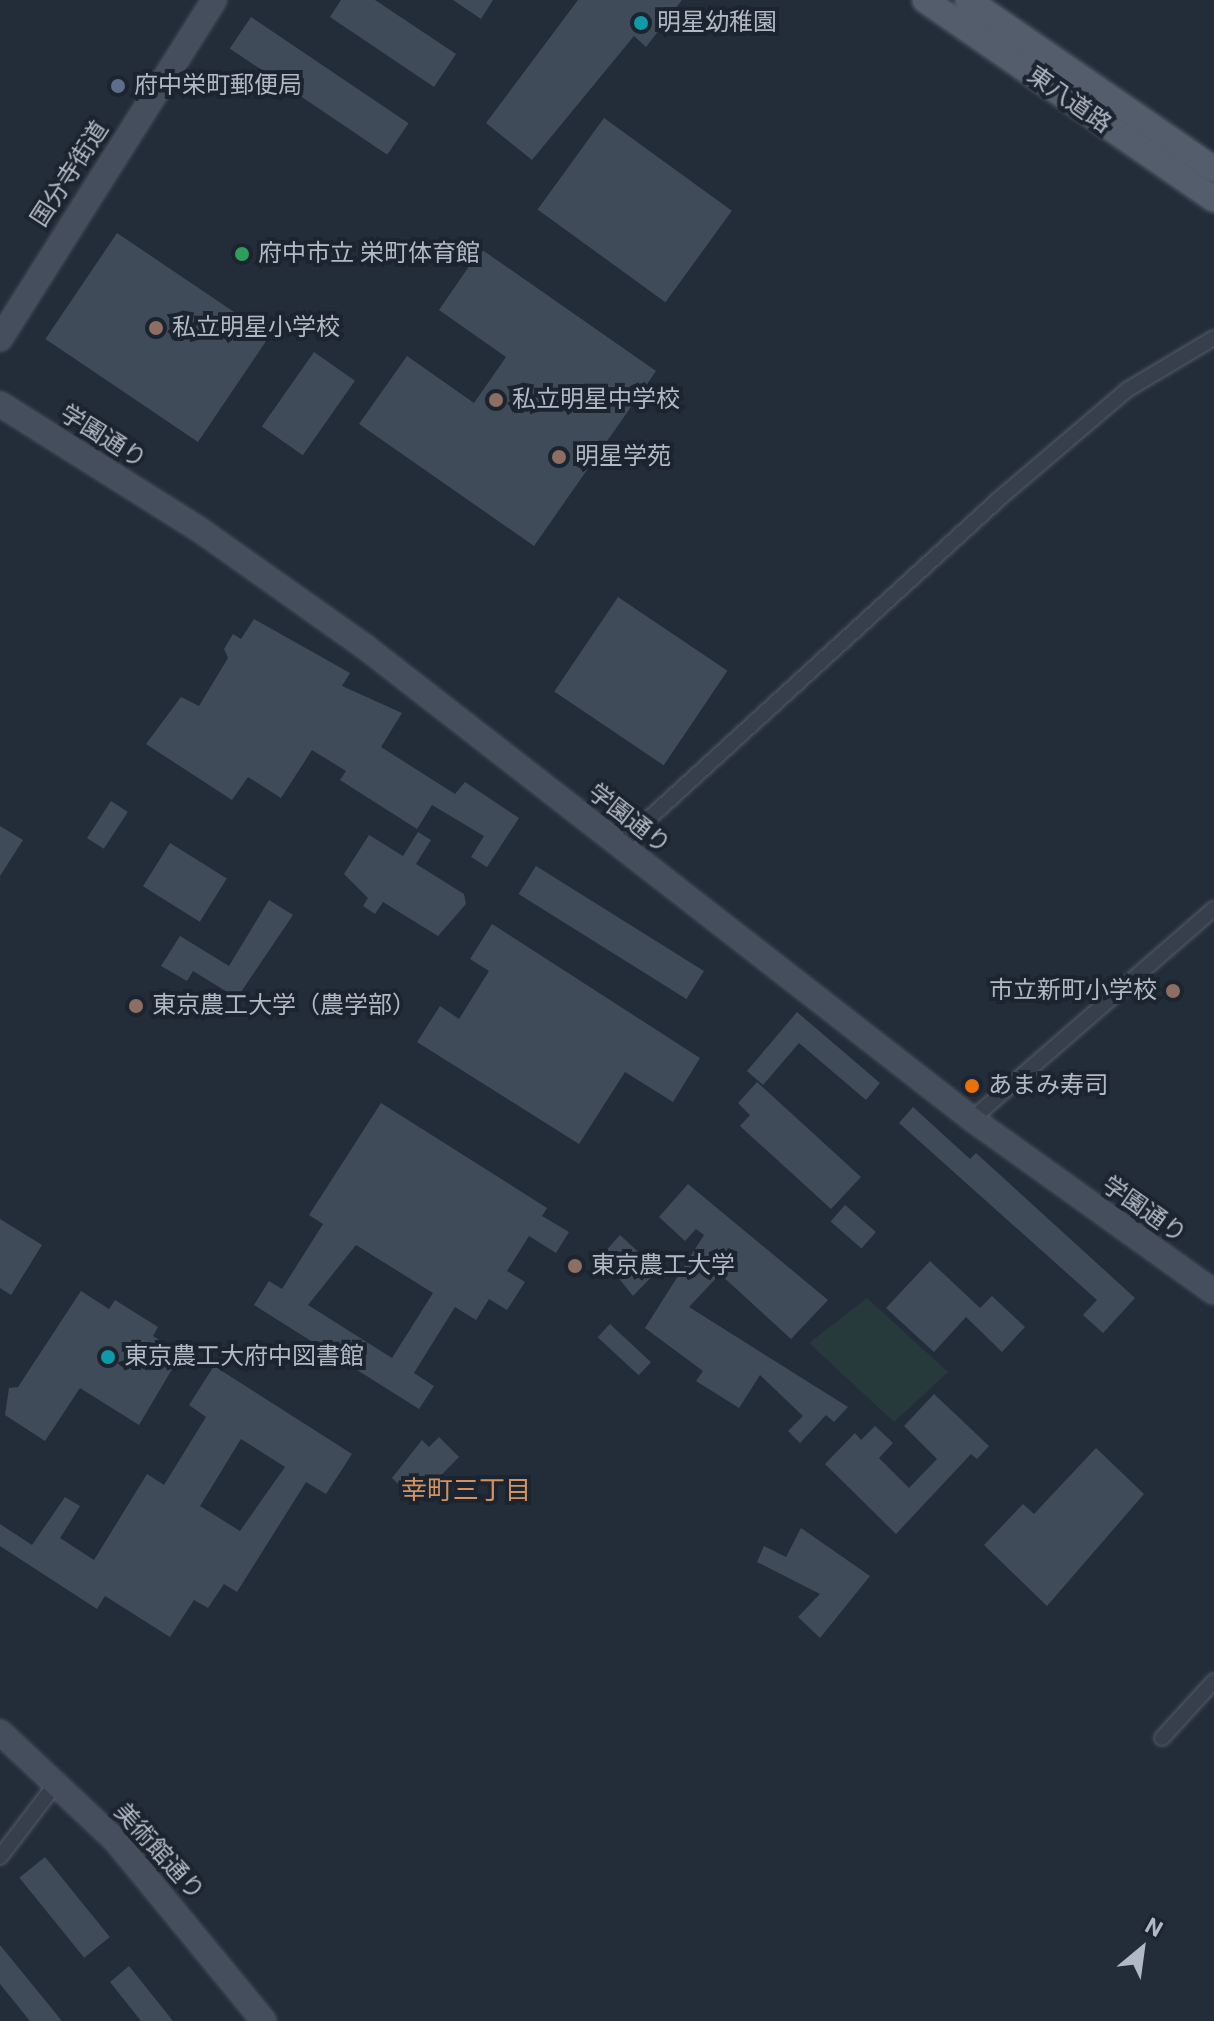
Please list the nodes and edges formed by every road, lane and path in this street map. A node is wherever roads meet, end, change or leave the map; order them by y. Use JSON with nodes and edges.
{"nodes":[{"id":1,"x":214,"y":0,"type":"edge"},
{"id":2,"x":968,"y":0,"type":"edge"},
{"id":3,"x":933,"y":2,"type":"edge"},
{"id":4,"x":1214,"y":169,"type":"edge"},
{"id":5,"x":1214,"y":199,"type":"edge"},
{"id":6,"x":1214,"y":338,"type":"edge"},
{"id":7,"x":0,"y":339,"type":"edge"},
{"id":8,"x":0,"y":404,"type":"edge"},
{"id":9,"x":621,"y":844,"type":"junction"},
{"id":10,"x":1214,"y":909,"type":"edge"},
{"id":11,"x":972,"y":1119,"type":"junction"},
{"id":12,"x":1214,"y":1292,"type":"edge"},
{"id":13,"x":1214,"y":1681,"type":"edge"},
{"id":14,"x":0,"y":1732,"type":"edge"},
{"id":15,"x":1162,"y":1738,"type":"dead end"},
{"id":16,"x":58,"y":1781,"type":"junction"},
{"id":17,"x":0,"y":1857,"type":"edge"},
{"id":18,"x":264,"y":2021,"type":"edge"}],
"edges":[{"from":1,"to":7,"type":"street","name":"国分寺街道"},
{"from":2,"to":4,"type":"main road","name":"東八道路"},
{"from":3,"to":5,"type":"main road","name":"東八道路"},
{"from":6,"to":9,"type":"street"},
{"from":8,"to":9,"type":"street","name":"学園通り"},
{"from":9,"to":11,"type":"street","name":"学園通り"},
{"from":10,"to":11,"type":"street"},
{"from":11,"to":12,"type":"street","name":"学園通り"},
{"from":13,"to":15,"type":"street"},
{"from":14,"to":16,"type":"street","name":"美術館通り"},
{"from":16,"to":17,"type":"street"},
{"from":16,"to":18,"type":"street","name":"美術館通り"}]}
